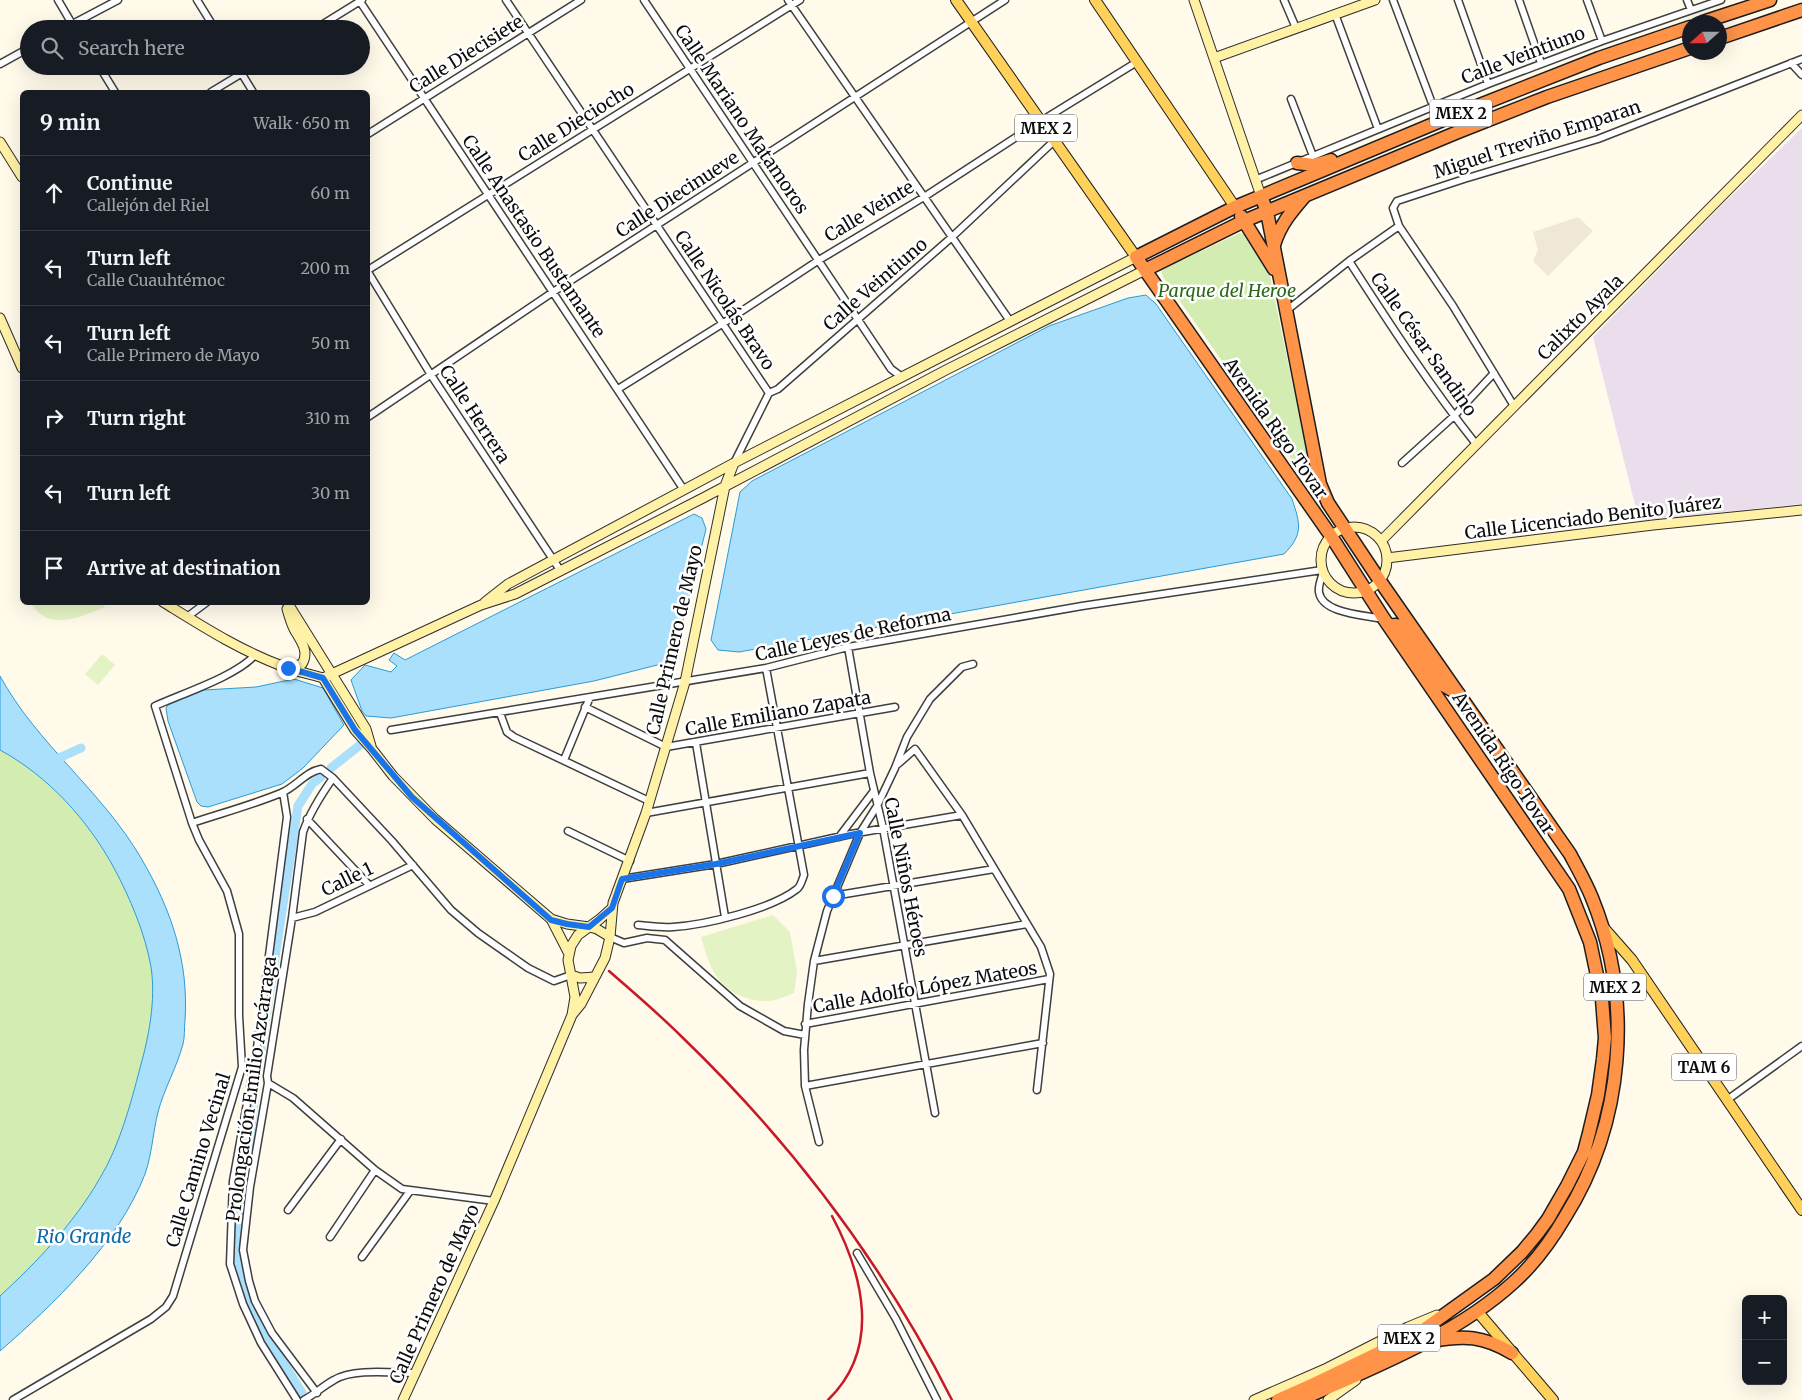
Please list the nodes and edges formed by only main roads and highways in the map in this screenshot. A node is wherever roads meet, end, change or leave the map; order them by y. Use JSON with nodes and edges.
{"nodes":[{"id":1,"x":956,"y":0,"type":"edge"},
{"id":2,"x":1095,"y":0,"type":"edge"},
{"id":3,"x":1194,"y":0,"type":"edge"},
{"id":4,"x":1375,"y":0,"type":"edge"},
{"id":5,"x":1770,"y":0,"type":"edge"},
{"id":6,"x":1802,"y":10,"type":"edge"},
{"id":7,"x":1724,"y":15,"type":"edge"},
{"id":8,"x":1682,"y":30,"type":"edge"},
{"id":9,"x":1727,"y":36,"type":"edge"},
{"id":10,"x":1682,"y":51,"type":"edge"},
{"id":11,"x":1214,"y":58,"type":"junction"},
{"id":12,"x":1802,"y":115,"type":"edge"},
{"id":13,"x":0,"y":142,"type":"edge"},
{"id":14,"x":1362,"y":155,"type":"junction"},
{"id":15,"x":1297,"y":162,"type":"road end"},
{"id":16,"x":20,"y":174,"type":"edge"},
{"id":17,"x":1307,"y":194,"type":"junction"},
{"id":18,"x":1261,"y":196,"type":"junction"},
{"id":19,"x":1235,"y":208,"type":"junction"},
{"id":20,"x":1267,"y":212,"type":"junction"},
{"id":21,"x":1244,"y":221,"type":"junction"},
{"id":22,"x":1273,"y":247,"type":"junction"},
{"id":23,"x":1136,"y":257,"type":"junction"},
{"id":24,"x":1145,"y":270,"type":"junction"},
{"id":25,"x":1278,"y":274,"type":"junction"},
{"id":26,"x":0,"y":318,"type":"edge"},
{"id":27,"x":20,"y":363,"type":"edge"},
{"id":28,"x":734,"y":463,"type":"junction"},
{"id":29,"x":725,"y":486,"type":"junction"},
{"id":30,"x":703,"y":498,"type":"junction"},
{"id":31,"x":721,"y":508,"type":"junction"},
{"id":32,"x":1802,"y":510,"type":"edge"},
{"id":33,"x":1345,"y":528,"type":"junction"},
{"id":34,"x":1331,"y":536,"type":"junction"},
{"id":35,"x":1381,"y":541,"type":"junction"},
{"id":36,"x":1387,"y":558,"type":"junction"},
{"id":37,"x":1380,"y":581,"type":"junction"},
{"id":38,"x":1366,"y":592,"type":"junction"},
{"id":39,"x":168,"y":605,"type":"edge"},
{"id":40,"x":287,"y":605,"type":"edge"},
{"id":41,"x":288,"y":605,"type":"edge"},
{"id":42,"x":481,"y":605,"type":"junction"},
{"id":43,"x":1387,"y":622,"type":"junction"},
{"id":44,"x":288,"y":668,"type":"junction"},
{"id":45,"x":332,"y":675,"type":"junction"},
{"id":46,"x":323,"y":678,"type":"junction"},
{"id":47,"x":1461,"y":695,"type":"junction"},
{"id":48,"x":372,"y":749,"type":"junction"},
{"id":49,"x":1503,"y":759,"type":"junction"},
{"id":50,"x":1488,"y":770,"type":"junction"},
{"id":51,"x":612,"y":908,"type":"junction"},
{"id":52,"x":551,"y":920,"type":"junction"},
{"id":53,"x":589,"y":927,"type":"junction"},
{"id":54,"x":1602,"y":927,"type":"junction"},
{"id":55,"x":610,"y":937,"type":"junction"},
{"id":56,"x":569,"y":954,"type":"junction"},
{"id":57,"x":571,"y":976,"type":"junction"},
{"id":58,"x":595,"y":977,"type":"junction"},
{"id":59,"x":572,"y":1015,"type":"junction"},
{"id":60,"x":1802,"y":1210,"type":"edge"},
{"id":61,"x":1494,"y":1280,"type":"junction"},
{"id":62,"x":1477,"y":1311,"type":"junction"},
{"id":63,"x":1447,"y":1312,"type":"junction"},
{"id":64,"x":1423,"y":1344,"type":"junction"},
{"id":65,"x":1512,"y":1353,"type":"junction"},
{"id":66,"x":1329,"y":1394,"type":"edge"},
{"id":67,"x":403,"y":1400,"type":"edge"},
{"id":68,"x":1254,"y":1400,"type":"edge"},
{"id":69,"x":1278,"y":1400,"type":"edge"},
{"id":70,"x":1300,"y":1400,"type":"edge"},
{"id":71,"x":1552,"y":1400,"type":"edge"}],
"edges":[{"from":1,"to":23,"type":"main road","number":"MEX 2"},
{"from":2,"to":19,"type":"main road","number":"MEX 2"},
{"from":3,"to":11,"type":"main road"},
{"from":4,"to":11,"type":"main road"},
{"from":5,"to":7,"type":"highway"},
{"from":6,"to":9,"type":"highway"},
{"from":8,"to":14,"type":"highway","number":"MEX 2"},
{"from":10,"to":17,"type":"highway","number":"MEX 2"},
{"from":11,"to":18,"type":"main road"},
{"from":12,"to":35,"type":"main road","name":"Calixto Ayala"},
{"from":13,"to":16,"type":"main road"},
{"from":14,"to":15,"type":"highway"},
{"from":14,"to":18,"type":"highway","number":"MEX 2"},
{"from":17,"to":20,"type":"highway","number":"MEX 2"},
{"from":17,"to":22,"type":"highway"},
{"from":18,"to":19,"type":"highway","number":"MEX 2"},
{"from":18,"to":20,"type":"highway"},
{"from":19,"to":21,"type":"highway","number":"MEX 2"},
{"from":19,"to":23,"type":"highway","number":"MEX 2"},
{"from":20,"to":21,"type":"highway","number":"MEX 2"},
{"from":20,"to":22,"type":"highway"},
{"from":21,"to":24,"type":"highway","number":"MEX 2"},
{"from":21,"to":25,"type":"highway","number":"MEX 2"},
{"from":22,"to":25,"type":"highway"},
{"from":23,"to":24,"type":"highway","name":"Avenida Rigo Tovar","number":"MEX 2"},
{"from":23,"to":28,"type":"main road"},
{"from":24,"to":29,"type":"main road"},
{"from":24,"to":34,"type":"highway","name":"Avenida Rigo Tovar","number":"MEX 2"},
{"from":25,"to":33,"type":"highway","name":"Avenida Rigo Tovar","number":"MEX 2"},
{"from":26,"to":27,"type":"main road"},
{"from":28,"to":29,"type":"main road","name":"Calle Primero de Mayo"},
{"from":28,"to":42,"type":"main road"},
{"from":29,"to":30,"type":"main road"},
{"from":29,"to":31,"type":"main road","name":"Calle Primero de Mayo"},
{"from":30,"to":31,"type":"main road"},
{"from":30,"to":42,"type":"main road"},
{"from":31,"to":51,"type":"main road","name":"Calle Primero de Mayo"},
{"from":32,"to":36,"type":"main road","name":"Calle Licenciado Benito Juárez"},
{"from":33,"to":34,"type":"main road"},
{"from":33,"to":35,"type":"main road"},
{"from":33,"to":37,"type":"highway","name":"Avenida Rigo Tovar","number":"MEX 2"},
{"from":34,"to":38,"type":"highway","name":"Avenida Rigo Tovar","number":"MEX 2"},
{"from":34,"to":38,"type":"main road"},
{"from":35,"to":36,"type":"main road"},
{"from":36,"to":37,"type":"main road"},
{"from":37,"to":38,"type":"main road"},
{"from":37,"to":47,"type":"highway","name":"Avenida Rigo Tovar","number":"MEX 2"},
{"from":38,"to":43,"type":"highway","name":"Avenida Rigo Tovar","number":"MEX 2"},
{"from":39,"to":44,"type":"main road"},
{"from":40,"to":44,"type":"main road"},
{"from":41,"to":45,"type":"main road"},
{"from":42,"to":45,"type":"main road"},
{"from":43,"to":47,"type":"highway"},
{"from":43,"to":50,"type":"highway","name":"Avenida Rigo Tovar","number":"MEX 2"},
{"from":44,"to":46,"type":"main road"},
{"from":45,"to":46,"type":"main road"},
{"from":45,"to":48,"type":"main road"},
{"from":46,"to":48,"type":"main road"},
{"from":47,"to":49,"type":"highway","name":"Avenida Rigo Tovar","number":"MEX 2"},
{"from":48,"to":52,"type":"main road"},
{"from":49,"to":50,"type":"highway"},
{"from":49,"to":54,"type":"highway","name":"Avenida Rigo Tovar","number":"MEX 2"},
{"from":50,"to":61,"type":"highway","name":"Avenida Rigo Tovar","number":"MEX 2"},
{"from":51,"to":53,"type":"main road"},
{"from":51,"to":55,"type":"main road","name":"Calle Primero de Mayo"},
{"from":52,"to":53,"type":"main road"},
{"from":52,"to":56,"type":"main road"},
{"from":53,"to":55,"type":"main road"},
{"from":53,"to":56,"type":"main road"},
{"from":54,"to":60,"type":"main road","number":"TAM 6"},
{"from":54,"to":62,"type":"highway","name":"Avenida Rigo Tovar","number":"MEX 2"},
{"from":55,"to":58,"type":"main road","name":"Calle Primero de Mayo"},
{"from":56,"to":57,"type":"main road","name":"Calle Primero de Mayo"},
{"from":57,"to":58,"type":"main road"},
{"from":57,"to":59,"type":"main road","name":"Calle Primero de Mayo"},
{"from":58,"to":59,"type":"main road","name":"Calle Primero de Mayo"},
{"from":59,"to":67,"type":"main road","name":"Calle Primero de Mayo"},
{"from":61,"to":62,"type":"highway"},
{"from":61,"to":63,"type":"highway","name":"Avenida Rigo Tovar","number":"MEX 2"},
{"from":62,"to":64,"type":"highway","name":"Avenida Rigo Tovar","number":"MEX 2"},
{"from":62,"to":65,"type":"main road"},
{"from":63,"to":68,"type":"main road","name":"Avenida Rigo Tovar"},
{"from":63,"to":69,"type":"highway","name":"Avenida Rigo Tovar","number":"MEX 2"},
{"from":64,"to":65,"type":"highway"},
{"from":64,"to":66,"type":"highway","name":"Avenida Rigo Tovar","number":"MEX 2"},
{"from":65,"to":71,"type":"main road"},
{"from":66,"to":70,"type":"highway","name":"Avenida Rigo Tovar","number":"MEX 2"}]}
